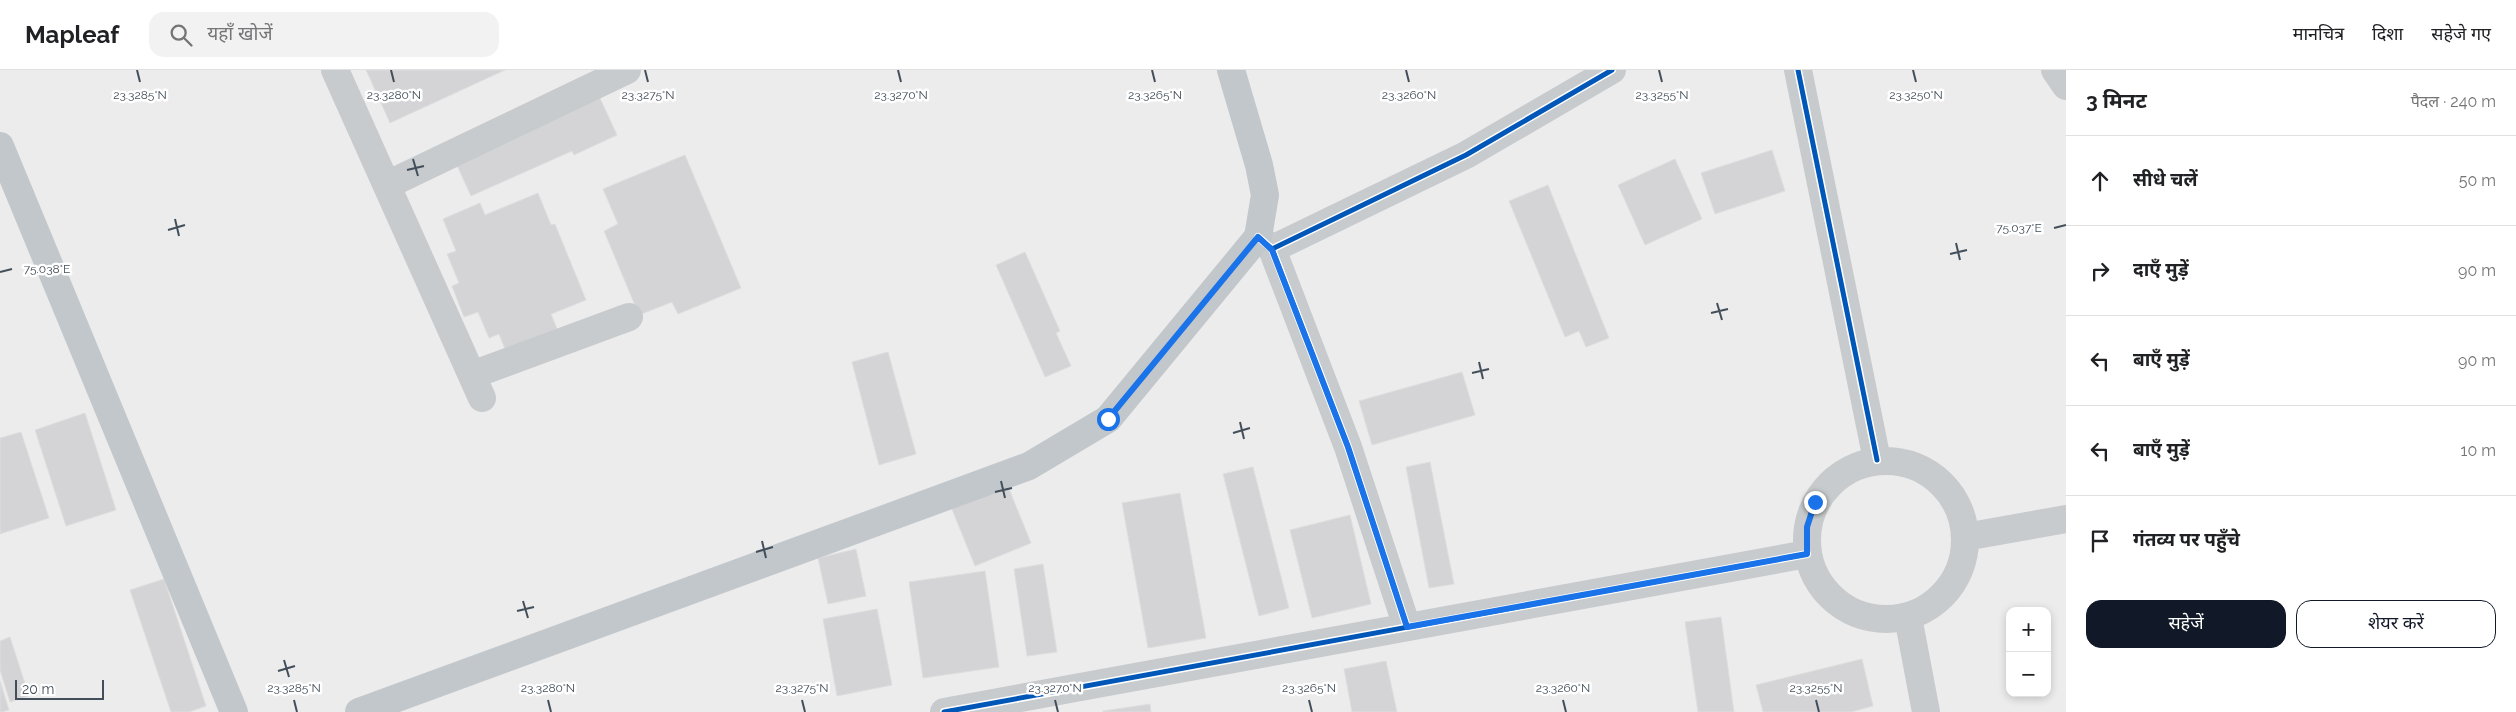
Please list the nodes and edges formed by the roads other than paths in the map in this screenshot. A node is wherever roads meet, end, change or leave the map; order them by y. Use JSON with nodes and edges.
{"nodes":[{"id":1,"x":336,"y":70,"type":"edge"},
{"id":2,"x":627,"y":70,"type":"edge"},
{"id":3,"x":1231,"y":70,"type":"edge"},
{"id":4,"x":1612,"y":70,"type":"edge"},
{"id":5,"x":1798,"y":70,"type":"edge"},
{"id":6,"x":2056,"y":70,"type":"edge"},
{"id":7,"x":2066,"y":86,"type":"edge"},
{"id":8,"x":0,"y":146,"type":"edge"},
{"id":9,"x":387,"y":185,"type":"junction"},
{"id":10,"x":1265,"y":243,"type":"junction"},
{"id":11,"x":629,"y":317,"type":"dead end"},
{"id":12,"x":1877,"y":460,"type":"junction"},
{"id":13,"x":2066,"y":519,"type":"edge"},
{"id":14,"x":1966,"y":537,"type":"junction"},
{"id":15,"x":1807,"y":554,"type":"junction"},
{"id":16,"x":1908,"y":617,"type":"junction"},
{"id":17,"x":1407,"y":627,"type":"junction"},
{"id":18,"x":234,"y":712,"type":"edge"},
{"id":19,"x":360,"y":712,"type":"edge"},
{"id":20,"x":944,"y":712,"type":"edge"},
{"id":21,"x":1926,"y":712,"type":"edge"}],
"edges":[{"from":1,"to":9,"type":"street"},
{"from":2,"to":9,"type":"street"},
{"from":3,"to":10,"type":"main road"},
{"from":4,"to":10,"type":"street"},
{"from":5,"to":12,"type":"street"},
{"from":6,"to":7,"type":"street"},
{"from":8,"to":18,"type":"main road"},
{"from":9,"to":11,"type":"street"},
{"from":10,"to":17,"type":"street"},
{"from":10,"to":19,"type":"main road"},
{"from":12,"to":14,"type":"street"},
{"from":12,"to":15,"type":"street"},
{"from":13,"to":14,"type":"street"},
{"from":14,"to":16,"type":"street"},
{"from":15,"to":16,"type":"street"},
{"from":15,"to":17,"type":"street"},
{"from":16,"to":21,"type":"street"},
{"from":17,"to":20,"type":"street"}]}
